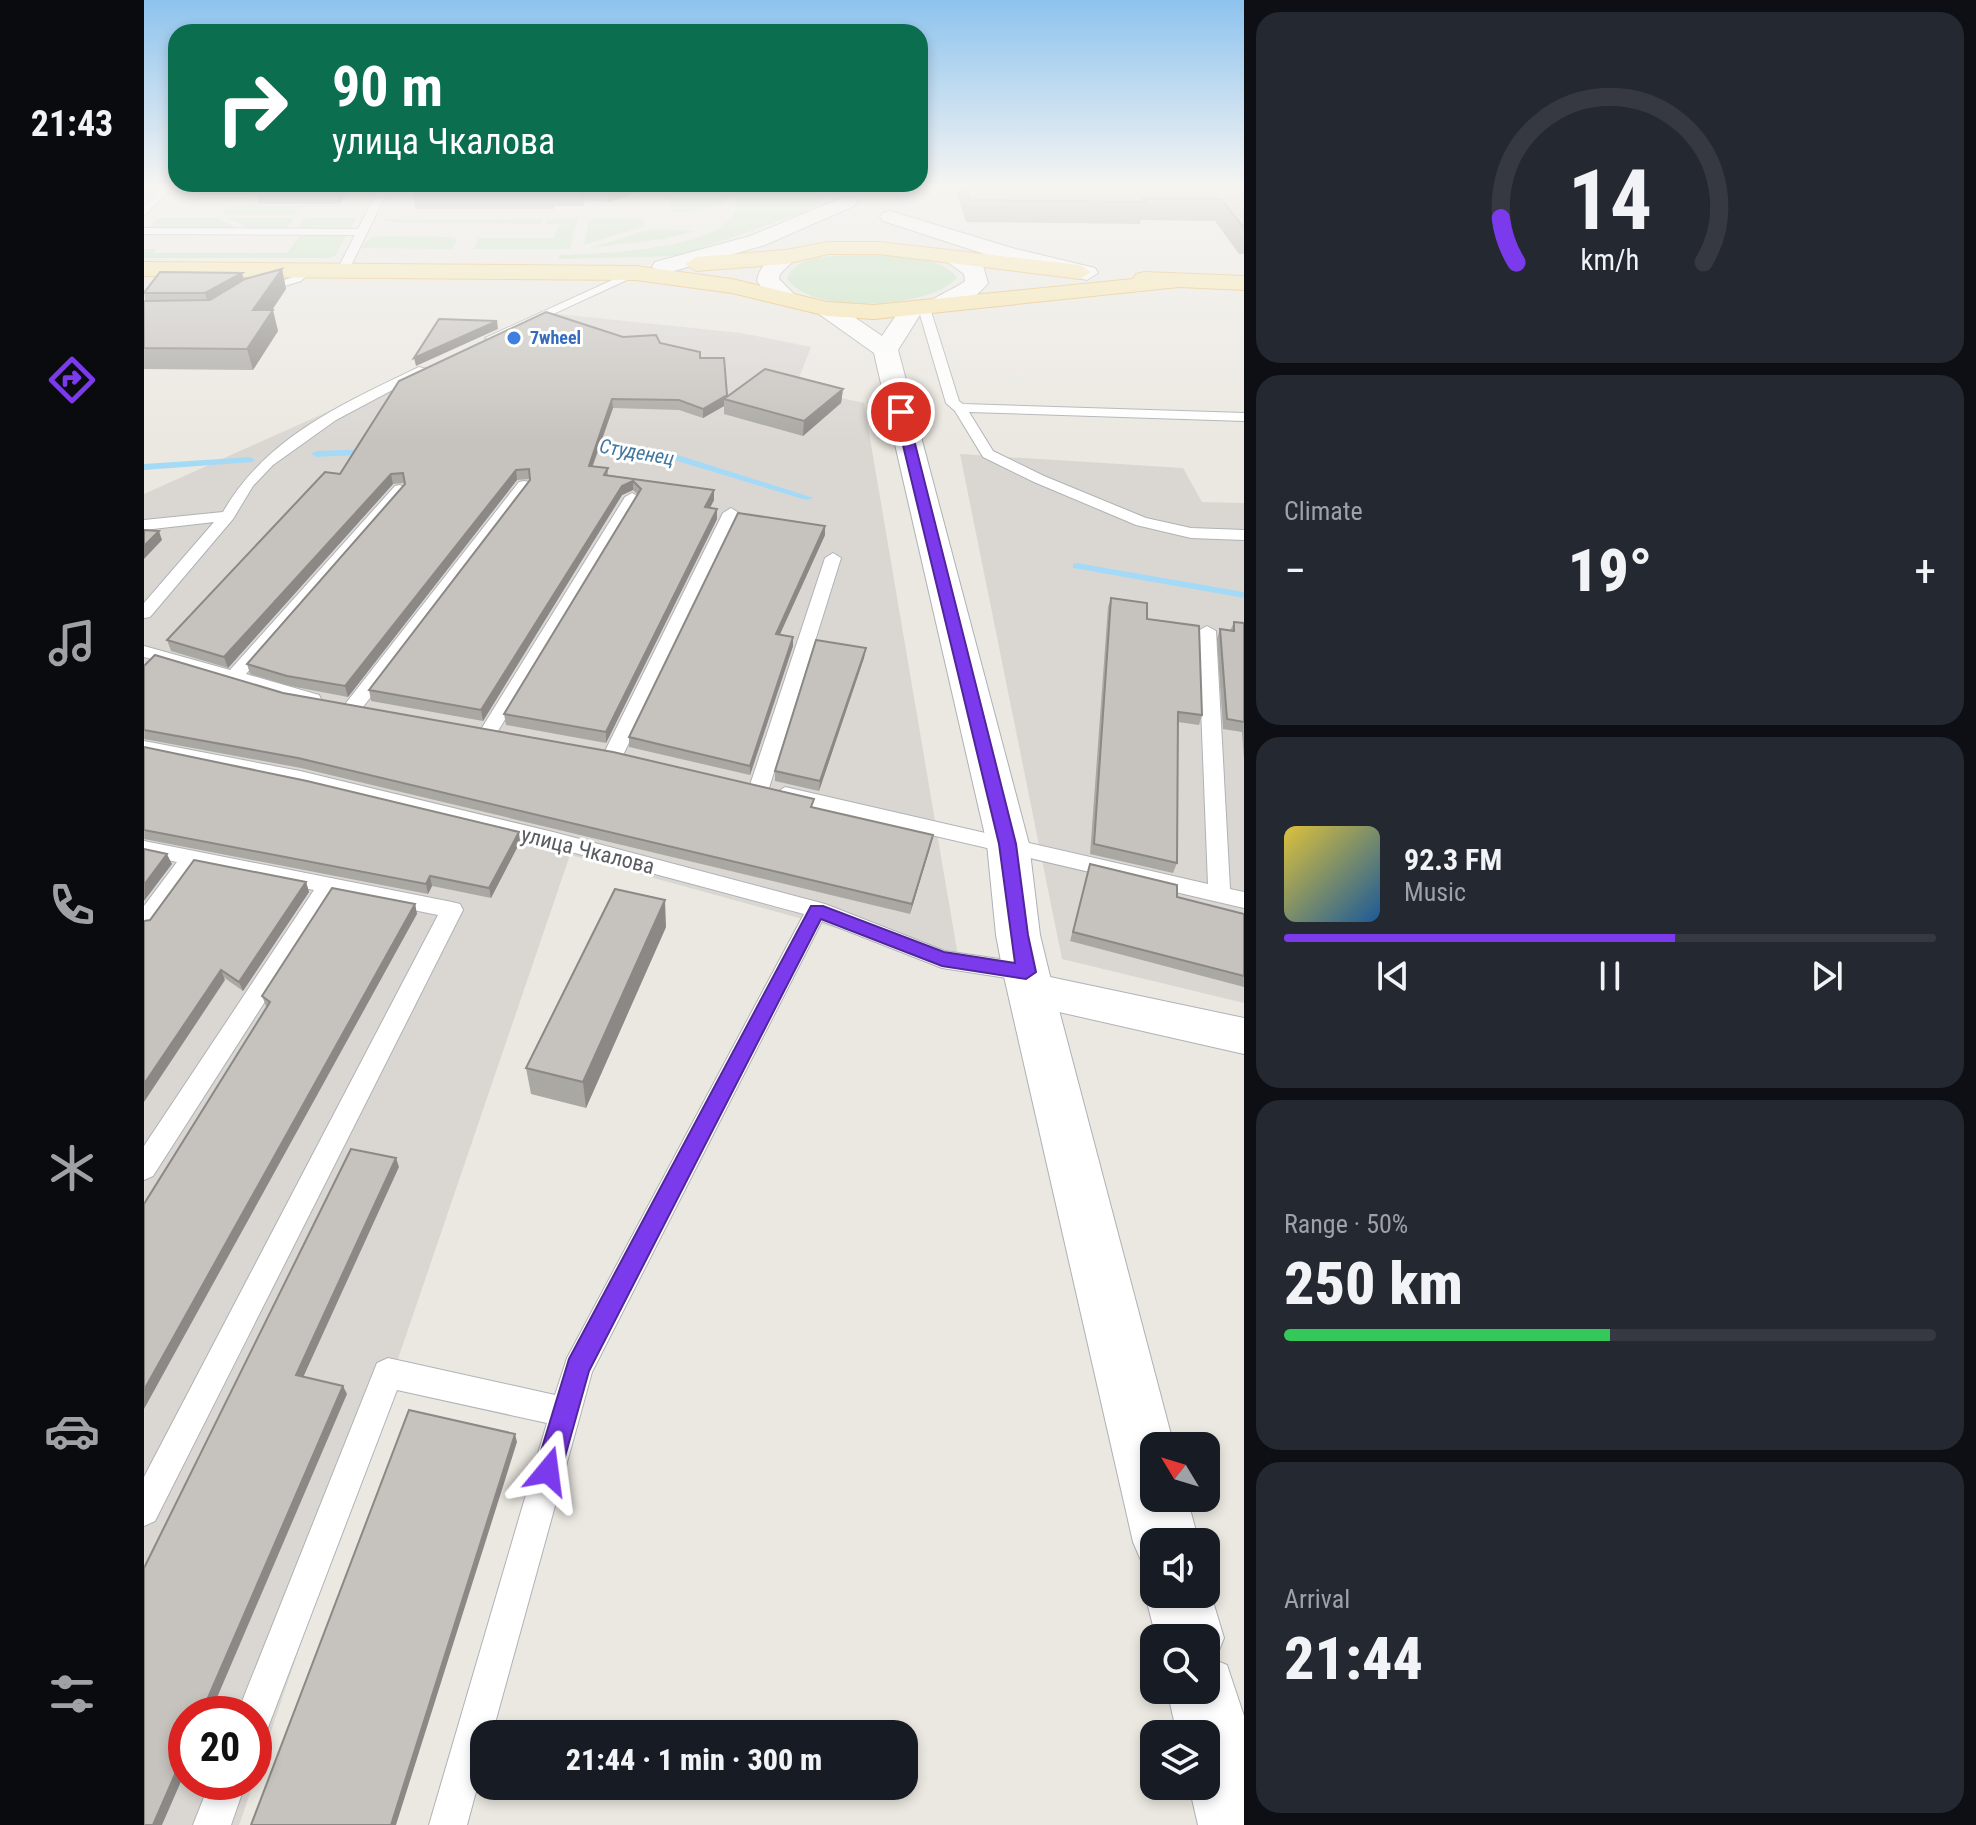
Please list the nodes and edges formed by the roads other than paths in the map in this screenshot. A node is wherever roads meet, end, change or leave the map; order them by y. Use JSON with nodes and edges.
{"nodes":[{"id":1,"x":303,"y":273,"type":"edge"},
{"id":2,"x":636,"y":273,"type":"edge"},
{"id":3,"x":638,"y":273,"type":"edge"},
{"id":4,"x":769,"y":273,"type":"edge"},
{"id":5,"x":975,"y":273,"type":"edge"},
{"id":6,"x":1089,"y":273,"type":"edge"},
{"id":7,"x":1172,"y":282,"type":"junction"},
{"id":8,"x":1244,"y":283,"type":"edge"},
{"id":9,"x":245,"y":295,"type":"edge"},
{"id":10,"x":787,"y":299,"type":"junction"},
{"id":11,"x":924,"y":307,"type":"junction"},
{"id":12,"x":827,"y":309,"type":"junction"},
{"id":13,"x":479,"y":344,"type":"edge"},
{"id":14,"x":886,"y":350,"type":"junction"},
{"id":15,"x":437,"y":364,"type":"edge"},
{"id":16,"x":960,"y":408,"type":"junction"},
{"id":17,"x":1244,"y":417,"type":"edge"},
{"id":18,"x":524,"y":485,"type":"edge"},
{"id":19,"x":400,"y":489,"type":"edge"},
{"id":20,"x":632,"y":497,"type":"edge"},
{"id":21,"x":731,"y":513,"type":"dead end"},
{"id":22,"x":228,"y":516,"type":"junction"},
{"id":23,"x":144,"y":525,"type":"edge"},
{"id":24,"x":1244,"y":535,"type":"edge"},
{"id":25,"x":833,"y":558,"type":"dead end"},
{"id":26,"x":144,"y":613,"type":"edge"},
{"id":27,"x":1207,"y":631,"type":"dead end"},
{"id":28,"x":144,"y":651,"type":"edge"},
{"id":29,"x":234,"y":677,"type":"junction"},
{"id":30,"x":490,"y":731,"type":"edge"},
{"id":31,"x":144,"y":747,"type":"edge"},
{"id":32,"x":613,"y":754,"type":"edge"},
{"id":33,"x":1008,"y":844,"type":"junction"},
{"id":34,"x":144,"y":848,"type":"edge"},
{"id":35,"x":192,"y":858,"type":"junction"},
{"id":36,"x":329,"y":885,"type":"junction"},
{"id":37,"x":1219,"y":894,"type":"junction"},
{"id":38,"x":1244,"y":900,"type":"edge"},
{"id":39,"x":817,"y":910,"type":"junction"},
{"id":40,"x":144,"y":922,"type":"edge"},
{"id":41,"x":1029,"y":981,"type":"junction"},
{"id":42,"x":1244,"y":1036,"type":"edge"},
{"id":43,"x":144,"y":1168,"type":"edge"},
{"id":44,"x":565,"y":1412,"type":"junction"},
{"id":45,"x":1140,"y":1435,"type":"edge"},
{"id":46,"x":144,"y":1510,"type":"edge"},
{"id":47,"x":262,"y":1696,"type":"edge"},
{"id":48,"x":1205,"y":1704,"type":"edge"},
{"id":49,"x":221,"y":1800,"type":"edge"},
{"id":50,"x":212,"y":1825,"type":"edge"},
{"id":51,"x":448,"y":1825,"type":"edge"},
{"id":52,"x":1235,"y":1825,"type":"edge"}],
"edges":[{"from":1,"to":9,"type":"lane"},
{"from":2,"to":13,"type":"lane"},
{"from":3,"to":10,"type":"main road"},
{"from":4,"to":10,"type":"main road"},
{"from":5,"to":11,"type":"main road"},
{"from":6,"to":7,"type":"main road"},
{"from":7,"to":8,"type":"main road"},
{"from":7,"to":11,"type":"main road"},
{"from":10,"to":12,"type":"main road"},
{"from":11,"to":12,"type":"main road"},
{"from":11,"to":14,"type":"main road"},
{"from":11,"to":16,"type":"lane"},
{"from":12,"to":14,"type":"main road"},
{"from":14,"to":33,"type":"main road"},
{"from":15,"to":22,"type":"lane"},
{"from":16,"to":17,"type":"lane"},
{"from":16,"to":24,"type":"lane"},
{"from":18,"to":29,"type":"lane"},
{"from":19,"to":29,"type":"lane"},
{"from":20,"to":30,"type":"lane"},
{"from":21,"to":32,"type":"lane"},
{"from":22,"to":23,"type":"lane"},
{"from":22,"to":26,"type":"lane"},
{"from":25,"to":33,"type":"lane"},
{"from":27,"to":37,"type":"lane"},
{"from":28,"to":29,"type":"lane"},
{"from":31,"to":39,"type":"lane","name":"улица Чкалова"},
{"from":33,"to":37,"type":"lane"},
{"from":33,"to":41,"type":"main road"},
{"from":34,"to":35,"type":"lane"},
{"from":35,"to":36,"type":"lane"},
{"from":35,"to":40,"type":"lane"},
{"from":36,"to":43,"type":"lane"},
{"from":36,"to":46,"type":"lane"},
{"from":37,"to":38,"type":"lane"},
{"from":39,"to":41,"type":"lane","name":"улица Чкалова"},
{"from":39,"to":44,"type":"lane"},
{"from":41,"to":42,"type":"street","name":"улица Чкалова"},
{"from":41,"to":45,"type":"main road"},
{"from":44,"to":47,"type":"lane"},
{"from":44,"to":51,"type":"lane"},
{"from":48,"to":52,"type":"main road"},
{"from":49,"to":50,"type":"lane"}]}
